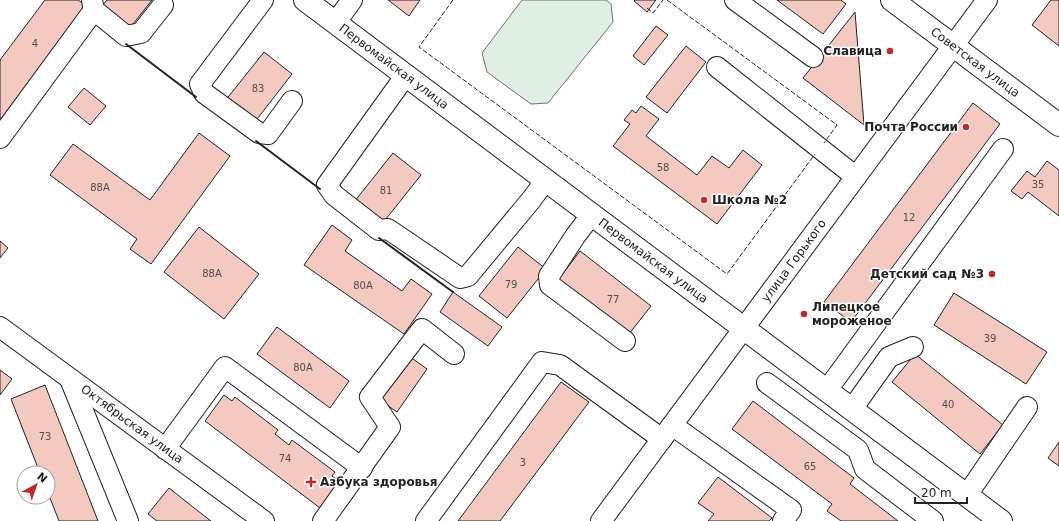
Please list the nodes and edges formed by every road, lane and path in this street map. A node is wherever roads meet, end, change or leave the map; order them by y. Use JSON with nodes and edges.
{"nodes":[{"id":1,"x":263,"y":0,"type":"edge"},
{"id":2,"x":306,"y":0,"type":"edge"},
{"id":3,"x":352,"y":0,"type":"edge"},
{"id":4,"x":735,"y":0,"type":"edge"},
{"id":5,"x":892,"y":0,"type":"edge"},
{"id":6,"x":988,"y":0,"type":"edge"},
{"id":7,"x":163,"y":4,"type":"dead end"},
{"id":8,"x":93,"y":5,"type":"edge"},
{"id":9,"x":336,"y":22,"type":"junction"},
{"id":10,"x":954,"y":46,"type":"junction"},
{"id":11,"x":813,"y":57,"type":"dead end"},
{"id":12,"x":717,"y":68,"type":"dead end"},
{"id":13,"x":406,"y":76,"type":"junction"},
{"id":14,"x":292,"y":101,"type":"dead end"},
{"id":15,"x":1059,"y":125,"type":"edge"},
{"id":16,"x":0,"y":138,"type":"edge"},
{"id":17,"x":1003,"y":149,"type":"dead end"},
{"id":18,"x":856,"y":177,"type":"junction"},
{"id":19,"x":546,"y":180,"type":"junction"},
{"id":20,"x":592,"y":214,"type":"junction"},
{"id":21,"x":0,"y":327,"type":"edge"},
{"id":22,"x":744,"y":328,"type":"junction"},
{"id":23,"x":625,"y":341,"type":"dead end"},
{"id":24,"x":913,"y":347,"type":"dead end"},
{"id":25,"x":454,"y":354,"type":"dead end"},
{"id":26,"x":70,"y":378,"type":"junction"},
{"id":27,"x":767,"y":383,"type":"dead end"},
{"id":28,"x":827,"y":390,"type":"junction"},
{"id":29,"x":1027,"y":407,"type":"dead end"},
{"id":30,"x":852,"y":409,"type":"junction"},
{"id":31,"x":667,"y":432,"type":"junction"},
{"id":32,"x":165,"y":449,"type":"junction"},
{"id":33,"x":362,"y":468,"type":"junction"},
{"id":34,"x":967,"y":495,"type":"junction"},
{"id":35,"x":128,"y":521,"type":"edge"},
{"id":36,"x":264,"y":521,"type":"edge"},
{"id":37,"x":323,"y":521,"type":"edge"},
{"id":38,"x":426,"y":521,"type":"edge"},
{"id":39,"x":601,"y":521,"type":"edge"},
{"id":40,"x":783,"y":521,"type":"edge"},
{"id":41,"x":934,"y":521,"type":"edge"},
{"id":42,"x":1001,"y":521,"type":"edge"}],
"edges":[{"from":1,"to":14,"type":"street"},
{"from":2,"to":9,"type":"main road","name":"Первомайская улица"},
{"from":3,"to":9,"type":"street"},
{"from":4,"to":11,"type":"street"},
{"from":5,"to":10,"type":"main road","name":"Советская улица"},
{"from":6,"to":10,"type":"street","name":"улица Горького"},
{"from":7,"to":8,"type":"street"},
{"from":8,"to":16,"type":"street"},
{"from":9,"to":13,"type":"main road","name":"Первомайская улица"},
{"from":10,"to":15,"type":"main road","name":"Советская улица"},
{"from":10,"to":18,"type":"street","name":"улица Горького"},
{"from":12,"to":18,"type":"street"},
{"from":13,"to":19,"type":"main road","name":"Первомайская улица"},
{"from":13,"to":19,"type":"street"},
{"from":17,"to":28,"type":"street"},
{"from":18,"to":22,"type":"street","name":"улица Горького"},
{"from":19,"to":20,"type":"main road","name":"Первомайская улица"},
{"from":20,"to":22,"type":"main road","name":"Первомайская улица"},
{"from":20,"to":23,"type":"street"},
{"from":21,"to":26,"type":"street","name":"Октябрьская улица"},
{"from":22,"to":28,"type":"main road","name":"Первомайская улица"},
{"from":22,"to":31,"type":"street","name":"улица Горького"},
{"from":24,"to":30,"type":"street"},
{"from":25,"to":33,"type":"street"},
{"from":26,"to":32,"type":"street","name":"Октябрьская улица"},
{"from":26,"to":35,"type":"street"},
{"from":27,"to":41,"type":"street"},
{"from":28,"to":30,"type":"main road","name":"Первомайская улица"},
{"from":29,"to":34,"type":"street"},
{"from":30,"to":34,"type":"main road","name":"Первомайская улица"},
{"from":31,"to":38,"type":"street"},
{"from":31,"to":39,"type":"street","name":"улица Горького"},
{"from":31,"to":40,"type":"street"},
{"from":32,"to":33,"type":"street"},
{"from":32,"to":36,"type":"street","name":"Октябрьская улица"},
{"from":33,"to":37,"type":"street"},
{"from":34,"to":42,"type":"main road","name":"Первомайская улица"}]}
